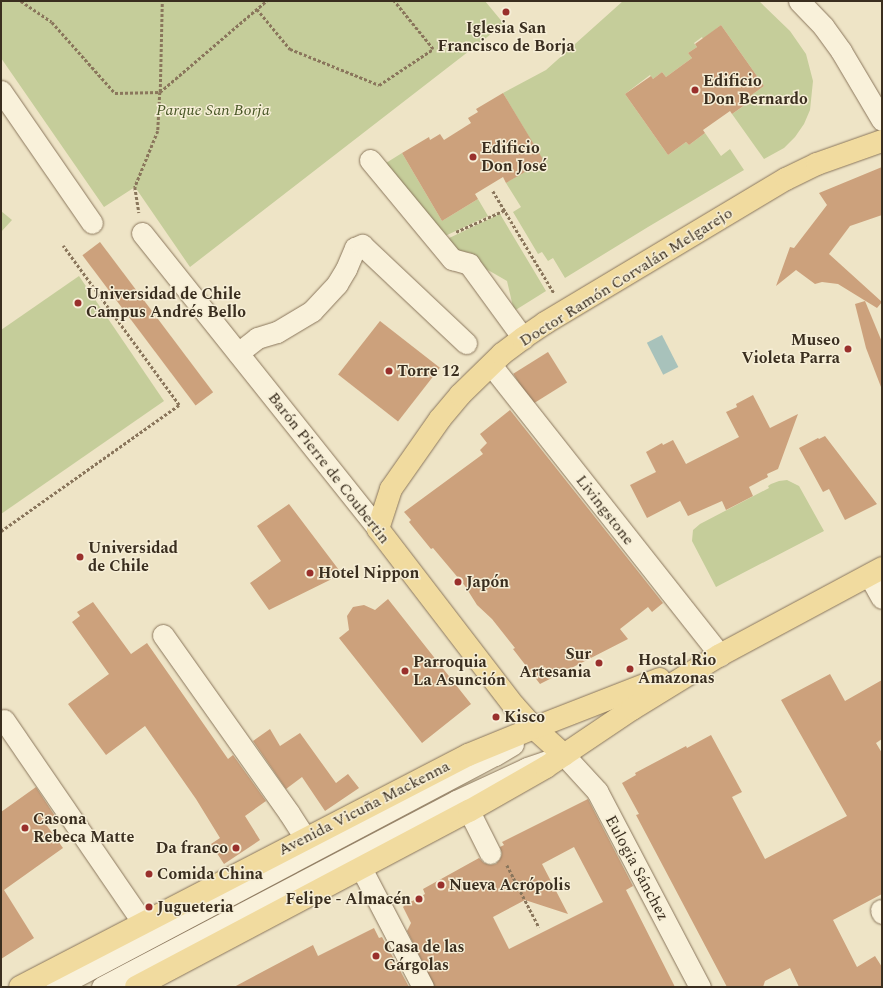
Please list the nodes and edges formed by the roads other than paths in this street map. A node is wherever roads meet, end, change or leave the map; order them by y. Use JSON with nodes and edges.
{"nodes":[{"id":1,"x":799,"y":1,"type":"edge"},
{"id":2,"x":1,"y":91,"type":"edge"},
{"id":3,"x":882,"y":120,"type":"edge"},
{"id":4,"x":882,"y":141,"type":"edge"},
{"id":5,"x":370,"y":160,"type":"dead end"},
{"id":6,"x":92,"y":223,"type":"dead end"},
{"id":7,"x":142,"y":233,"type":"road end"},
{"id":8,"x":523,"y":338,"type":"junction"},
{"id":9,"x":466,"y":343,"type":"dead end"},
{"id":10,"x":238,"y":354,"type":"junction"},
{"id":11,"x":491,"y":365,"type":"junction"},
{"id":12,"x":378,"y":529,"type":"junction"},
{"id":13,"x":875,"y":572,"type":"edge"},
{"id":14,"x":882,"y":598,"type":"edge"},
{"id":15,"x":163,"y":635,"type":"dead end"},
{"id":16,"x":720,"y":655,"type":"junction"},
{"id":17,"x":4,"y":720,"type":"dead end"},
{"id":18,"x":534,"y":728,"type":"junction"},
{"id":19,"x":564,"y":755,"type":"junction"},
{"id":20,"x":469,"y":811,"type":"junction"},
{"id":21,"x":305,"y":838,"type":"junction"},
{"id":22,"x":487,"y":848,"type":"road end"},
{"id":23,"x":361,"y":868,"type":"junction"},
{"id":24,"x":143,"y":923,"type":"junction"},
{"id":25,"x":20,"y":987,"type":"edge"},
{"id":26,"x":56,"y":987,"type":"edge"},
{"id":27,"x":102,"y":987,"type":"edge"},
{"id":28,"x":136,"y":987,"type":"edge"},
{"id":29,"x":423,"y":987,"type":"edge"},
{"id":30,"x":700,"y":987,"type":"edge"}],
"edges":[{"from":1,"to":3,"type":"street"},
{"from":2,"to":6,"type":"street"},
{"from":4,"to":8,"type":"main road","name":"Doctor Ramón Corvalán Melgarejo"},
{"from":5,"to":8,"type":"street"},
{"from":7,"to":10,"type":"street","name":"Barón Pierre de Coubertin"},
{"from":8,"to":11,"type":"main road","name":"Doctor Ramón Corvalán Melgarejo"},
{"from":9,"to":10,"type":"street"},
{"from":10,"to":12,"type":"street","name":"Barón Pierre de Coubertin"},
{"from":11,"to":12,"type":"main road","name":"Doctor Ramón Corvalán Melgarejo"},
{"from":11,"to":16,"type":"street","name":"Livingstone"},
{"from":12,"to":18,"type":"main road","name":"Barón Pierre de Coubertin"},
{"from":13,"to":14,"type":"street"},
{"from":13,"to":16,"type":"main road","name":"Avenida Vicuña Mackenna"},
{"from":15,"to":21,"type":"street"},
{"from":16,"to":18,"type":"main road","name":"Avenida Vicuña Mackenna"},
{"from":16,"to":19,"type":"main road","name":"Avenida Vicuña Mackenna"},
{"from":17,"to":24,"type":"street"},
{"from":18,"to":19,"type":"main road","name":"Barón Pierre de Coubertin"},
{"from":18,"to":21,"type":"main road","name":"Avenida Vicuña Mackenna"},
{"from":18,"to":26,"type":"street"},
{"from":19,"to":20,"type":"main road","name":"Avenida Vicuña Mackenna"},
{"from":19,"to":27,"type":"street"},
{"from":19,"to":30,"type":"street","name":"Eulogia Sánchez"},
{"from":20,"to":22,"type":"street"},
{"from":20,"to":23,"type":"main road","name":"Avenida Vicuña Mackenna"},
{"from":21,"to":24,"type":"main road","name":"Avenida Vicuña Mackenna"},
{"from":23,"to":28,"type":"main road","name":"Avenida Vicuña Mackenna"},
{"from":23,"to":29,"type":"street"},
{"from":24,"to":25,"type":"main road","name":"Avenida Vicuña Mackenna"}]}
